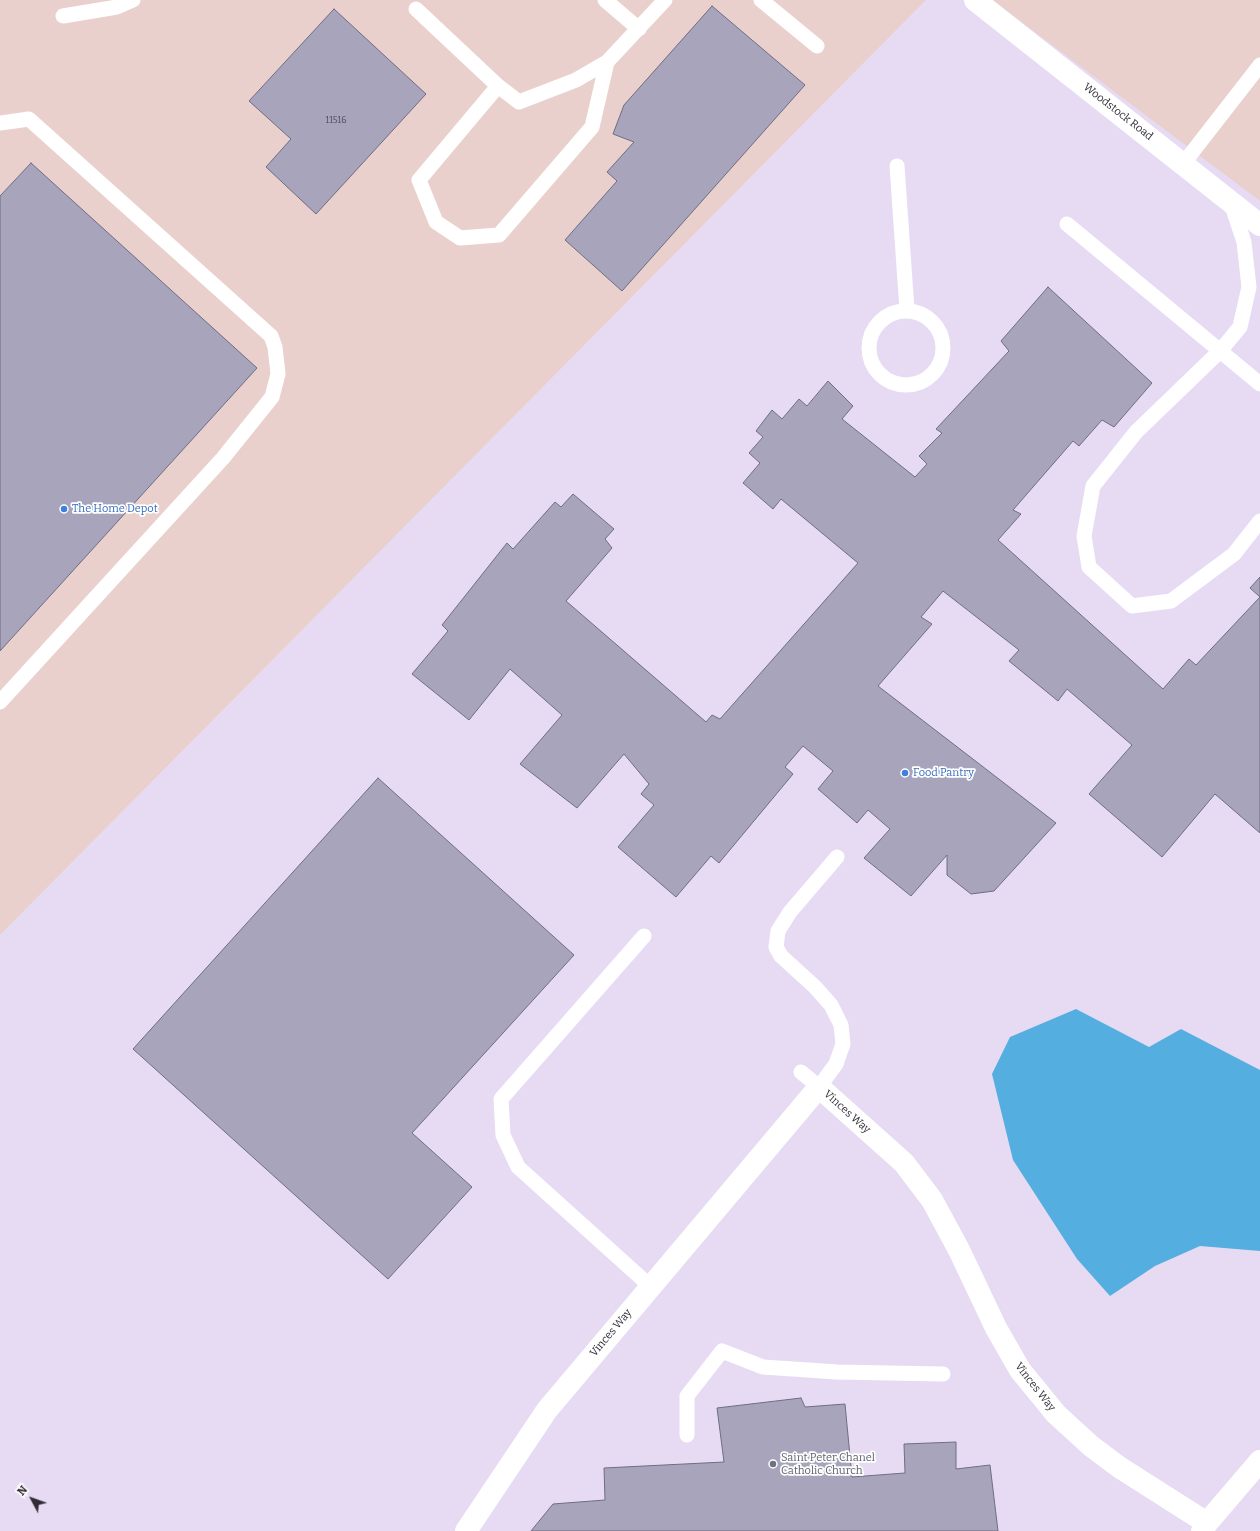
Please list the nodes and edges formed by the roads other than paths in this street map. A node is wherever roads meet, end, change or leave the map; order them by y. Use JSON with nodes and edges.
{"nodes":[{"id":1,"x":133,"y":0,"type":"edge"},
{"id":2,"x":605,"y":0,"type":"edge"},
{"id":3,"x":665,"y":0,"type":"edge"},
{"id":4,"x":761,"y":0,"type":"edge"},
{"id":5,"x":975,"y":0,"type":"edge"},
{"id":6,"x":416,"y":9,"type":"dead end"},
{"id":7,"x":63,"y":16,"type":"dead end"},
{"id":8,"x":639,"y":29,"type":"junction"},
{"id":9,"x":817,"y":46,"type":"dead end"},
{"id":10,"x":608,"y":62,"type":"junction"},
{"id":11,"x":1260,"y":64,"type":"edge"},
{"id":12,"x":498,"y":86,"type":"junction"},
{"id":13,"x":0,"y":123,"type":"edge"},
{"id":14,"x":1183,"y":164,"type":"junction"},
{"id":15,"x":897,"y":166,"type":"dead end"},
{"id":16,"x":1231,"y":203,"type":"junction"},
{"id":17,"x":1067,"y":224,"type":"dead end"},
{"id":18,"x":1260,"y":225,"type":"edge"},
{"id":19,"x":907,"y":310,"type":"junction"},
{"id":20,"x":1220,"y":351,"type":"junction"},
{"id":21,"x":1260,"y":384,"type":"edge"},
{"id":22,"x":1260,"y":521,"type":"edge"},
{"id":23,"x":0,"y":702,"type":"edge"},
{"id":24,"x":837,"y":856,"type":"dead end"},
{"id":25,"x":644,"y":936,"type":"dead end"},
{"id":26,"x":801,"y":1072,"type":"dead end"},
{"id":27,"x":819,"y":1087,"type":"junction"},
{"id":28,"x":650,"y":1286,"type":"junction"},
{"id":29,"x":943,"y":1374,"type":"dead end"},
{"id":30,"x":687,"y":1436,"type":"dead end"},
{"id":31,"x":1260,"y":1462,"type":"edge"},
{"id":32,"x":1205,"y":1527,"type":"edge"},
{"id":33,"x":466,"y":1531,"type":"edge"}],
"edges":[{"from":1,"to":7,"type":"lane"},
{"from":2,"to":8,"type":"lane"},
{"from":3,"to":8,"type":"lane"},
{"from":4,"to":9,"type":"lane"},
{"from":5,"to":14,"type":"street","name":"Woodstock Road"},
{"from":6,"to":12,"type":"lane"},
{"from":8,"to":10,"type":"lane"},
{"from":10,"to":12,"type":"lane"},
{"from":10,"to":12,"type":"lane"},
{"from":11,"to":14,"type":"lane"},
{"from":13,"to":23,"type":"lane"},
{"from":14,"to":16,"type":"street","name":"Woodstock Road"},
{"from":15,"to":19,"type":"lane"},
{"from":16,"to":18,"type":"street","name":"Woodstock Road"},
{"from":16,"to":20,"type":"lane"},
{"from":17,"to":20,"type":"lane"},
{"from":19,"to":19,"type":"lane"},
{"from":20,"to":21,"type":"lane"},
{"from":20,"to":22,"type":"lane"},
{"from":24,"to":27,"type":"lane"},
{"from":25,"to":28,"type":"lane"},
{"from":26,"to":27,"type":"lane"},
{"from":27,"to":28,"type":"street","name":"Vinces Way"},
{"from":27,"to":32,"type":"street","name":"Vinces Way"},
{"from":28,"to":33,"type":"street","name":"Vinces Way"},
{"from":29,"to":30,"type":"lane"},
{"from":31,"to":32,"type":"street","name":"Vinces Way"}]}
